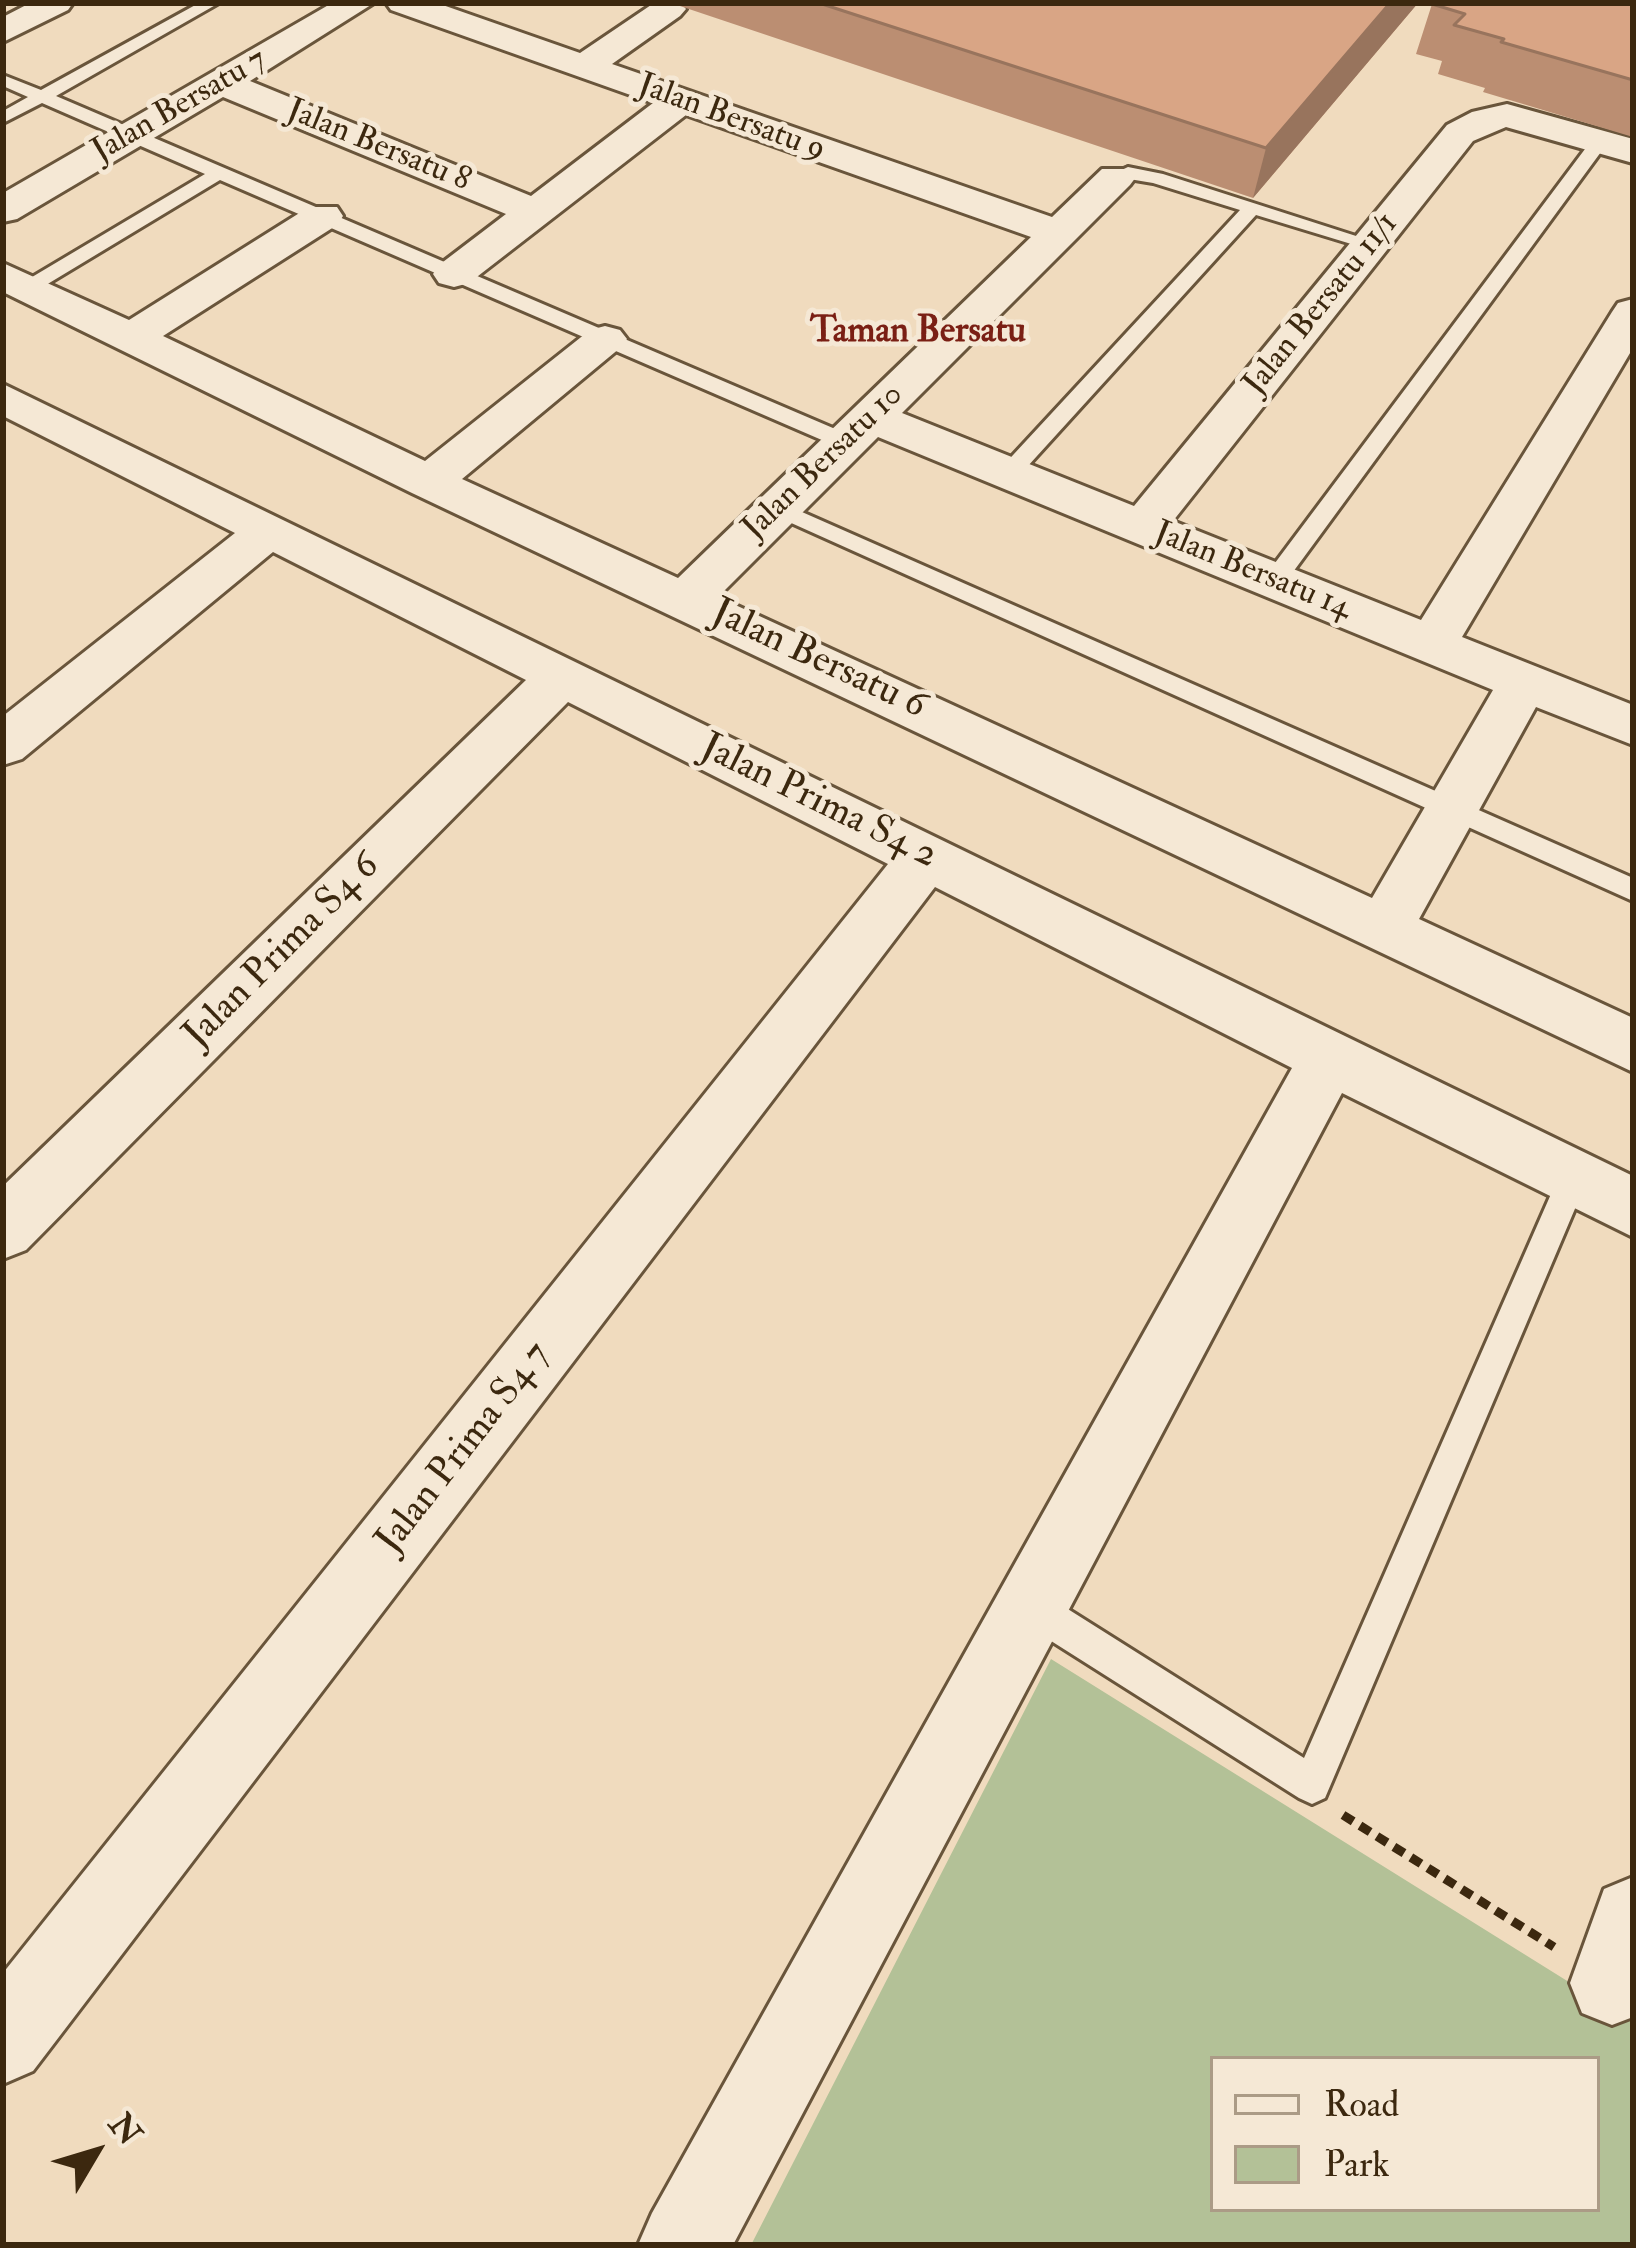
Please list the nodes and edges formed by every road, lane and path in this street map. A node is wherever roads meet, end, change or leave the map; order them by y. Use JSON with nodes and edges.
{"nodes":[{"id":1,"x":56,"y":3,"type":"edge"},
{"id":2,"x":211,"y":3,"type":"edge"},
{"id":3,"x":357,"y":3,"type":"edge"},
{"id":4,"x":403,"y":3,"type":"edge"},
{"id":5,"x":668,"y":9,"type":"dead end"},
{"id":6,"x":3,"y":31,"type":"edge"},
{"id":7,"x":584,"y":67,"type":"junction"},
{"id":8,"x":3,"y":80,"type":"edge"},
{"id":9,"x":222,"y":82,"type":"junction"},
{"id":10,"x":42,"y":97,"type":"junction"},
{"id":11,"x":680,"y":101,"type":"junction"},
{"id":12,"x":3,"y":118,"type":"edge"},
{"id":13,"x":132,"y":135,"type":"junction"},
{"id":14,"x":1616,"y":146,"type":"edge"},
{"id":15,"x":219,"y":173,"type":"junction"},
{"id":16,"x":1116,"y":177,"type":"joint"},
{"id":17,"x":1252,"y":208,"type":"junction"},
{"id":18,"x":3,"y":210,"type":"edge"},
{"id":19,"x":535,"y":212,"type":"junction"},
{"id":20,"x":323,"y":216,"type":"junction"},
{"id":21,"x":1059,"y":233,"type":"junction"},
{"id":22,"x":1371,"y":244,"type":"junction"},
{"id":23,"x":454,"y":274,"type":"junction"},
{"id":24,"x":16,"y":282,"type":"edge"},
{"id":25,"x":1633,"y":312,"type":"edge"},
{"id":26,"x":132,"y":337,"type":"junction"},
{"id":27,"x":605,"y":339,"type":"junction"},
{"id":28,"x":7,"y":405,"type":"edge"},
{"id":29,"x":858,"y":430,"type":"junction"},
{"id":30,"x":1009,"y":473,"type":"junction"},
{"id":31,"x":429,"y":482,"type":"junction"},
{"id":32,"x":777,"y":508,"type":"junction"},
{"id":33,"x":1143,"y":527,"type":"junction"},
{"id":34,"x":270,"y":530,"type":"junction"},
{"id":35,"x":1274,"y":581,"type":"junction"},
{"id":36,"x":686,"y":599,"type":"junction"},
{"id":37,"x":1432,"y":645,"type":"junction"},
{"id":38,"x":562,"y":676,"type":"junction"},
{"id":39,"x":1524,"y":682,"type":"junction"},
{"id":40,"x":1633,"y":726,"type":"edge"},
{"id":41,"x":3,"y":745,"type":"edge"},
{"id":42,"x":1452,"y":808,"type":"junction"},
{"id":43,"x":926,"y":857,"type":"junction"},
{"id":44,"x":1633,"y":890,"type":"edge"},
{"id":45,"x":1383,"y":930,"type":"junction"},
{"id":46,"x":1633,"y":1046,"type":"edge"},
{"id":47,"x":1330,"y":1057,"type":"junction"},
{"id":48,"x":1573,"y":1178,"type":"junction"},
{"id":49,"x":1633,"y":1208,"type":"edge"},
{"id":50,"x":3,"y":1228,"type":"edge"},
{"id":51,"x":1031,"y":1607,"type":"junction"},
{"id":52,"x":1312,"y":1786,"type":"junction"},
{"id":53,"x":1625,"y":1956,"type":"edge"},
{"id":54,"x":3,"y":2041,"type":"edge"},
{"id":55,"x":684,"y":2245,"type":"edge"}],
"edges":[{"from":1,"to":6,"type":"street"},
{"from":2,"to":10,"type":"lane"},
{"from":3,"to":9,"type":"street","name":"Jalan Bersatu 7"},
{"from":4,"to":7,"type":"street","name":"Jalan Bersatu 9"},
{"from":5,"to":7,"type":"street"},
{"from":7,"to":11,"type":"street","name":"Jalan Bersatu 9"},
{"from":8,"to":10,"type":"lane"},
{"from":9,"to":13,"type":"street","name":"Jalan Bersatu 7"},
{"from":9,"to":19,"type":"street","name":"Jalan Bersatu 8"},
{"from":10,"to":12,"type":"lane"},
{"from":10,"to":13,"type":"lane"},
{"from":11,"to":19,"type":"street"},
{"from":11,"to":21,"type":"street","name":"Jalan Bersatu 9"},
{"from":13,"to":15,"type":"lane"},
{"from":13,"to":18,"type":"street","name":"Jalan Bersatu 7"},
{"from":14,"to":22,"type":"street","name":"Jalan Bersatu 11/1"},
{"from":14,"to":35,"type":"lane"},
{"from":15,"to":20,"type":"lane"},
{"from":15,"to":24,"type":"lane"},
{"from":16,"to":17,"type":"lane"},
{"from":16,"to":21,"type":"street","name":"Jalan Bersatu 10"},
{"from":17,"to":22,"type":"lane"},
{"from":17,"to":30,"type":"lane"},
{"from":19,"to":23,"type":"street"},
{"from":20,"to":23,"type":"lane"},
{"from":20,"to":26,"type":"street"},
{"from":21,"to":29,"type":"street","name":"Jalan Bersatu 10"},
{"from":22,"to":33,"type":"street","name":"Jalan Bersatu 11/1"},
{"from":23,"to":27,"type":"lane"},
{"from":24,"to":26,"type":"street","name":"Jalan Bersatu 6"},
{"from":25,"to":37,"type":"street"},
{"from":26,"to":31,"type":"street","name":"Jalan Bersatu 6"},
{"from":27,"to":29,"type":"lane"},
{"from":27,"to":31,"type":"street"},
{"from":28,"to":34,"type":"street","name":"Jalan Prima S4 2"},
{"from":29,"to":30,"type":"street","name":"Jalan Bersatu 14"},
{"from":29,"to":32,"type":"street","name":"Jalan Bersatu 10"},
{"from":30,"to":33,"type":"street","name":"Jalan Bersatu 14"},
{"from":31,"to":36,"type":"street","name":"Jalan Bersatu 6"},
{"from":32,"to":36,"type":"street","name":"Jalan Bersatu 10"},
{"from":32,"to":42,"type":"lane"},
{"from":33,"to":35,"type":"street","name":"Jalan Bersatu 14"},
{"from":34,"to":38,"type":"street","name":"Jalan Prima S4 2"},
{"from":34,"to":41,"type":"street"},
{"from":35,"to":37,"type":"street","name":"Jalan Bersatu 14"},
{"from":36,"to":45,"type":"street","name":"Jalan Bersatu 6"},
{"from":37,"to":39,"type":"street","name":"Jalan Bersatu 14"},
{"from":38,"to":43,"type":"street","name":"Jalan Prima S4 2"},
{"from":38,"to":50,"type":"street","name":"Jalan Prima S4 6"},
{"from":39,"to":40,"type":"street","name":"Jalan Bersatu 14"},
{"from":39,"to":42,"type":"street"},
{"from":42,"to":44,"type":"lane"},
{"from":42,"to":45,"type":"street"},
{"from":43,"to":47,"type":"street","name":"Jalan Prima S4 2"},
{"from":43,"to":54,"type":"street","name":"Jalan Prima S4 7"},
{"from":45,"to":46,"type":"street","name":"Jalan Bersatu 6"},
{"from":47,"to":48,"type":"street","name":"Jalan Prima S4 2"},
{"from":47,"to":51,"type":"street"},
{"from":48,"to":49,"type":"street","name":"Jalan Prima S4 2"},
{"from":48,"to":52,"type":"lane"},
{"from":51,"to":52,"type":"lane"},
{"from":51,"to":55,"type":"street"},
{"from":52,"to":53,"type":"path"}]}
